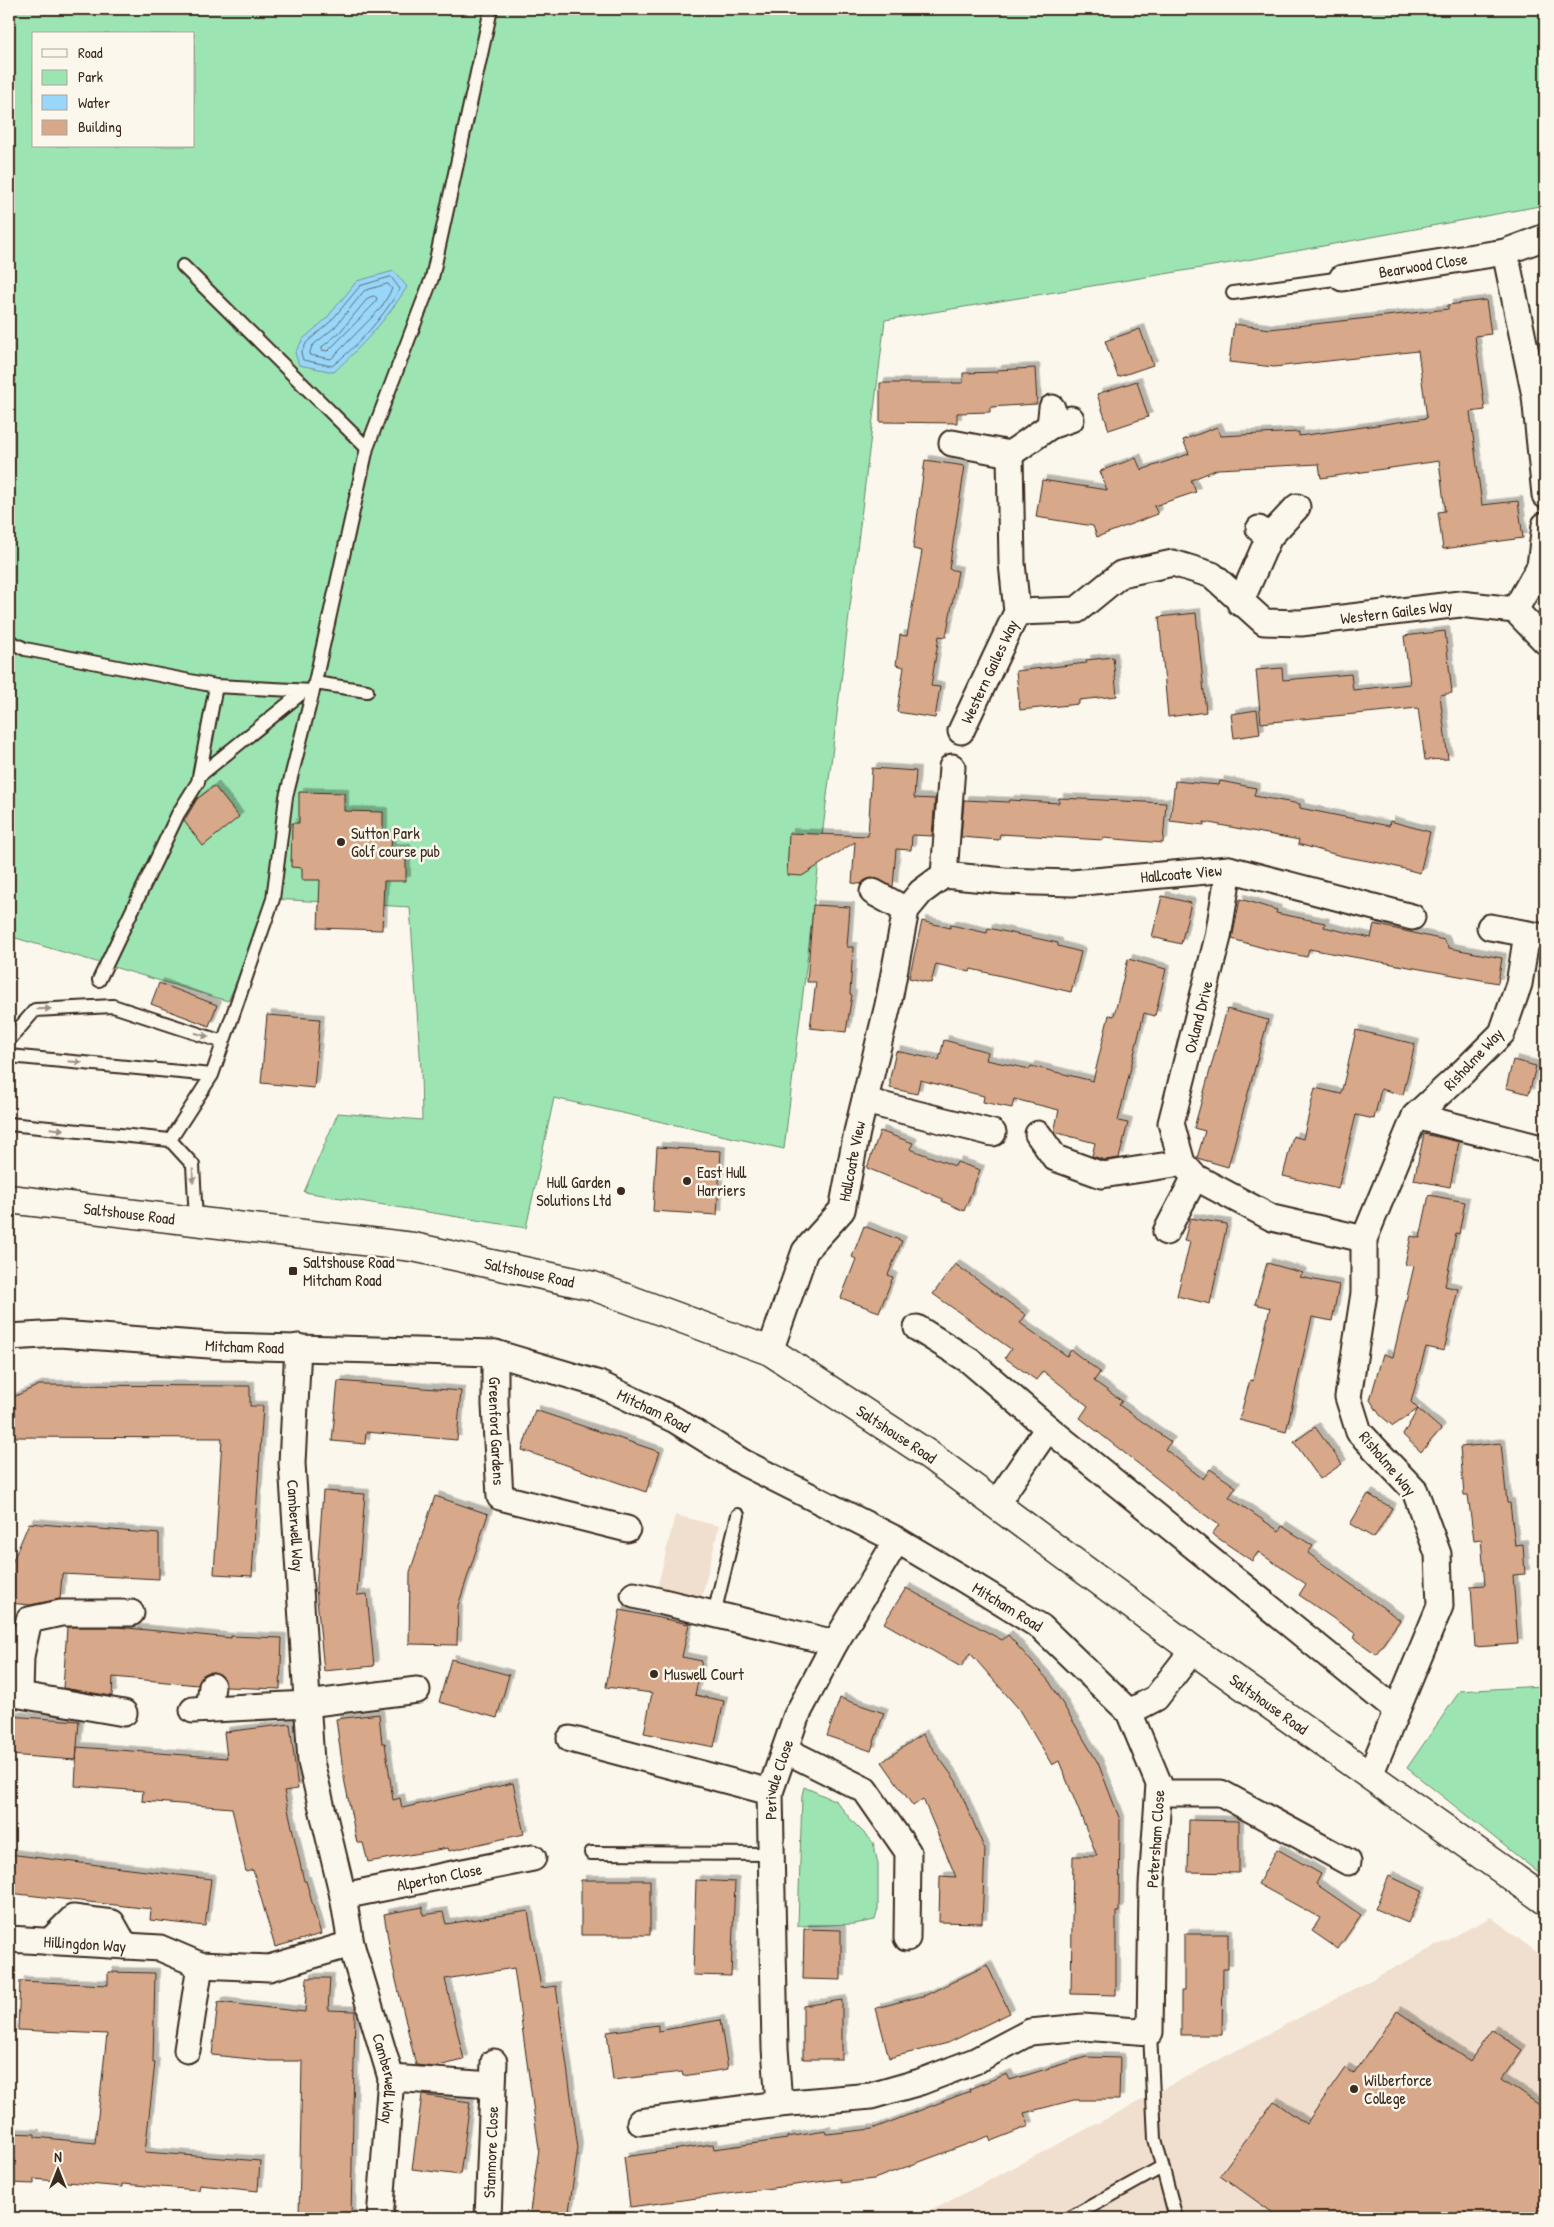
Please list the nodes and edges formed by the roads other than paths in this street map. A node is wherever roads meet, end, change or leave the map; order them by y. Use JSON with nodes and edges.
{"nodes":[{"id":1,"x":491,"y":9,"type":"edge"},
{"id":2,"x":1545,"y":237,"type":"edge"},
{"id":3,"x":1505,"y":252,"type":"junction"},
{"id":4,"x":183,"y":266,"type":"dead end"},
{"id":5,"x":1342,"y":278,"type":"joint"},
{"id":6,"x":1233,"y":293,"type":"dead end"},
{"id":7,"x":1058,"y":418,"type":"dead end"},
{"id":8,"x":952,"y":443,"type":"dead end"},
{"id":9,"x":367,"y":448,"type":"junction"},
{"id":10,"x":1010,"y":454,"type":"junction"},
{"id":11,"x":1545,"y":495,"type":"edge"},
{"id":12,"x":1297,"y":507,"type":"dead end"},
{"id":13,"x":1545,"y":525,"type":"edge"},
{"id":14,"x":1240,"y":603,"type":"junction"},
{"id":15,"x":1515,"y":610,"type":"junction"},
{"id":16,"x":1017,"y":612,"type":"junction"},
{"id":17,"x":9,"y":641,"type":"edge"},
{"id":18,"x":1545,"y":641,"type":"edge"},
{"id":19,"x":216,"y":686,"type":"junction"},
{"id":20,"x":311,"y":688,"type":"junction"},
{"id":21,"x":367,"y":691,"type":"dead end"},
{"id":22,"x":961,"y":730,"type":"dead end"},
{"id":23,"x":952,"y":767,"type":"dead end"},
{"id":24,"x":199,"y":776,"type":"junction"},
{"id":25,"x":1229,"y":868,"type":"junction"},
{"id":26,"x":944,"y":875,"type":"junction"},
{"id":27,"x":873,"y":892,"type":"dead end"},
{"id":28,"x":906,"y":910,"type":"junction"},
{"id":29,"x":1412,"y":917,"type":"dead end"},
{"id":30,"x":1490,"y":928,"type":"dead end"},
{"id":31,"x":1536,"y":936,"type":"edge"},
{"id":32,"x":99,"y":980,"type":"dead end"},
{"id":33,"x":9,"y":1040,"type":"edge"},
{"id":34,"x":223,"y":1042,"type":"junction"},
{"id":35,"x":9,"y":1056,"type":"edge"},
{"id":36,"x":212,"y":1074,"type":"junction"},
{"id":37,"x":865,"y":1101,"type":"junction"},
{"id":38,"x":1415,"y":1116,"type":"junction"},
{"id":39,"x":9,"y":1124,"type":"edge"},
{"id":40,"x":993,"y":1133,"type":"dead end"},
{"id":41,"x":1038,"y":1134,"type":"dead end"},
{"id":42,"x":170,"y":1140,"type":"junction"},
{"id":43,"x":1545,"y":1149,"type":"edge"},
{"id":44,"x":1189,"y":1170,"type":"junction"},
{"id":45,"x":9,"y":1198,"type":"edge"},
{"id":46,"x":196,"y":1220,"type":"junction"},
{"id":47,"x":1166,"y":1232,"type":"dead end"},
{"id":48,"x":1364,"y":1239,"type":"junction"},
{"id":49,"x":917,"y":1328,"type":"dead end"},
{"id":50,"x":9,"y":1338,"type":"edge"},
{"id":51,"x":298,"y":1347,"type":"junction"},
{"id":52,"x":770,"y":1351,"type":"junction"},
{"id":53,"x":494,"y":1353,"type":"junction"},
{"id":54,"x":1048,"y":1428,"type":"junction"},
{"id":55,"x":996,"y":1504,"type":"junction"},
{"id":56,"x":738,"y":1515,"type":"dead end"},
{"id":57,"x":627,"y":1529,"type":"dead end"},
{"id":58,"x":898,"y":1540,"type":"junction"},
{"id":59,"x":634,"y":1595,"type":"dead end"},
{"id":60,"x":131,"y":1614,"type":"dead end"},
{"id":61,"x":714,"y":1614,"type":"junction"},
{"id":62,"x":835,"y":1643,"type":"junction"},
{"id":63,"x":1193,"y":1650,"type":"junction"},
{"id":64,"x":15,"y":1655,"type":"edge"},
{"id":65,"x":417,"y":1690,"type":"dead end"},
{"id":66,"x":205,"y":1702,"type":"dead end"},
{"id":67,"x":307,"y":1704,"type":"junction"},
{"id":68,"x":1398,"y":1711,"type":"junction"},
{"id":69,"x":1129,"y":1712,"type":"junction"},
{"id":70,"x":124,"y":1713,"type":"dead end"},
{"id":71,"x":570,"y":1738,"type":"dead end"},
{"id":72,"x":784,"y":1750,"type":"junction"},
{"id":73,"x":1370,"y":1775,"type":"junction"},
{"id":74,"x":770,"y":1792,"type":"junction"},
{"id":75,"x":1159,"y":1793,"type":"junction"},
{"id":76,"x":591,"y":1854,"type":"dead end"},
{"id":77,"x":772,"y":1854,"type":"junction"},
{"id":78,"x":533,"y":1858,"type":"dead end"},
{"id":79,"x":1348,"y":1862,"type":"dead end"},
{"id":80,"x":343,"y":1896,"type":"junction"},
{"id":81,"x":1545,"y":1900,"type":"edge"},
{"id":82,"x":907,"y":1938,"type":"dead end"},
{"id":83,"x":9,"y":1939,"type":"edge"},
{"id":84,"x":351,"y":1944,"type":"junction"},
{"id":85,"x":200,"y":1965,"type":"junction"},
{"id":86,"x":1150,"y":2032,"type":"junction"},
{"id":87,"x":187,"y":2050,"type":"dead end"},
{"id":88,"x":391,"y":2078,"type":"junction"},
{"id":89,"x":779,"y":2104,"type":"junction"},
{"id":90,"x":640,"y":2122,"type":"dead end"},
{"id":91,"x":1162,"y":2167,"type":"junction"},
{"id":92,"x":380,"y":2218,"type":"edge"},
{"id":93,"x":488,"y":2218,"type":"edge"},
{"id":94,"x":1070,"y":2218,"type":"edge"},
{"id":95,"x":1176,"y":2218,"type":"edge"}],
"edges":[{"from":1,"to":9,"type":"lane"},
{"from":2,"to":3,"type":"street","name":"Bearwood Close"},
{"from":3,"to":5,"type":"street","name":"Bearwood Close"},
{"from":3,"to":11,"type":"street"},
{"from":4,"to":9,"type":"lane"},
{"from":5,"to":6,"type":"lane"},
{"from":7,"to":10,"type":"street"},
{"from":8,"to":10,"type":"street"},
{"from":9,"to":20,"type":"lane"},
{"from":10,"to":16,"type":"street","name":"Western Gailes Way"},
{"from":12,"to":14,"type":"street"},
{"from":13,"to":15,"type":"street"},
{"from":14,"to":15,"type":"street","name":"Western Gailes Way"},
{"from":14,"to":16,"type":"street","name":"Western Gailes Way"},
{"from":15,"to":18,"type":"street"},
{"from":16,"to":22,"type":"street","name":"Western Gailes Way"},
{"from":17,"to":19,"type":"lane"},
{"from":19,"to":20,"type":"lane"},
{"from":19,"to":24,"type":"lane"},
{"from":20,"to":21,"type":"lane"},
{"from":20,"to":24,"type":"lane"},
{"from":20,"to":34,"type":"lane"},
{"from":23,"to":26,"type":"street"},
{"from":24,"to":32,"type":"lane"},
{"from":25,"to":26,"type":"street","name":"Hallcoate View"},
{"from":25,"to":29,"type":"street","name":"Hallcoate View"},
{"from":25,"to":44,"type":"street","name":"Oxland Drive"},
{"from":26,"to":28,"type":"street","name":"Hallcoate View"},
{"from":27,"to":28,"type":"street"},
{"from":28,"to":37,"type":"street","name":"Hallcoate View"},
{"from":30,"to":31,"type":"street","name":"Risholme Way"},
{"from":31,"to":38,"type":"street","name":"Risholme Way"},
{"from":33,"to":34,"type":"lane","one_way":true},
{"from":34,"to":36,"type":"lane"},
{"from":35,"to":36,"type":"lane","one_way":true},
{"from":36,"to":42,"type":"lane"},
{"from":37,"to":40,"type":"street","name":"Hallcoate View"},
{"from":37,"to":52,"type":"street","name":"Hallcoate View"},
{"from":38,"to":43,"type":"street"},
{"from":38,"to":48,"type":"street","name":"Risholme Way"},
{"from":39,"to":42,"type":"lane","one_way":true},
{"from":41,"to":44,"type":"street"},
{"from":42,"to":46,"type":"lane","one_way":true},
{"from":44,"to":47,"type":"street"},
{"from":44,"to":48,"type":"street"},
{"from":45,"to":46,"type":"main road","name":"Saltshouse Road"},
{"from":46,"to":52,"type":"main road","name":"Saltshouse Road"},
{"from":48,"to":68,"type":"street","name":"Risholme Way"},
{"from":49,"to":54,"type":"street"},
{"from":50,"to":51,"type":"street","name":"Mitcham Road"},
{"from":51,"to":53,"type":"street","name":"Mitcham Road"},
{"from":51,"to":67,"type":"street","name":"Camberwell Way"},
{"from":52,"to":55,"type":"main road","name":"Saltshouse Road"},
{"from":53,"to":57,"type":"street","name":"Greenford Gardens"},
{"from":53,"to":58,"type":"street","name":"Mitcham Road"},
{"from":54,"to":55,"type":"street"},
{"from":54,"to":68,"type":"street"},
{"from":55,"to":63,"type":"main road","name":"Saltshouse Road"},
{"from":56,"to":61,"type":"lane"},
{"from":58,"to":62,"type":"street","name":"Perivale Close"},
{"from":58,"to":69,"type":"street","name":"Mitcham Road"},
{"from":59,"to":61,"type":"street"},
{"from":60,"to":64,"type":"street"},
{"from":61,"to":62,"type":"street"},
{"from":62,"to":72,"type":"street","name":"Perivale Close"},
{"from":63,"to":69,"type":"street"},
{"from":63,"to":73,"type":"main road","name":"Saltshouse Road"},
{"from":64,"to":70,"type":"street"},
{"from":65,"to":67,"type":"street"},
{"from":66,"to":67,"type":"street"},
{"from":67,"to":80,"type":"street","name":"Camberwell Way"},
{"from":68,"to":73,"type":"street","name":"Risholme Way"},
{"from":69,"to":75,"type":"street","name":"Petersham Close"},
{"from":71,"to":74,"type":"street"},
{"from":72,"to":74,"type":"street","name":"Perivale Close"},
{"from":72,"to":82,"type":"street"},
{"from":73,"to":81,"type":"main road","name":"Saltshouse Road"},
{"from":74,"to":77,"type":"street","name":"Perivale Close"},
{"from":75,"to":79,"type":"street"},
{"from":75,"to":86,"type":"street","name":"Petersham Close"},
{"from":76,"to":77,"type":"lane"},
{"from":77,"to":89,"type":"street","name":"Perivale Close"},
{"from":78,"to":80,"type":"street","name":"Alperton Close"},
{"from":80,"to":84,"type":"street","name":"Camberwell Way"},
{"from":83,"to":85,"type":"street","name":"Hillingdon Way"},
{"from":84,"to":85,"type":"street"},
{"from":84,"to":88,"type":"street","name":"Camberwell Way"},
{"from":85,"to":87,"type":"street"},
{"from":86,"to":89,"type":"street"},
{"from":86,"to":91,"type":"lane"},
{"from":88,"to":92,"type":"street","name":"Camberwell Way"},
{"from":88,"to":93,"type":"street","name":"Stanmore Close"},
{"from":89,"to":90,"type":"street"},
{"from":91,"to":94,"type":"lane"},
{"from":91,"to":95,"type":"lane"}]}
